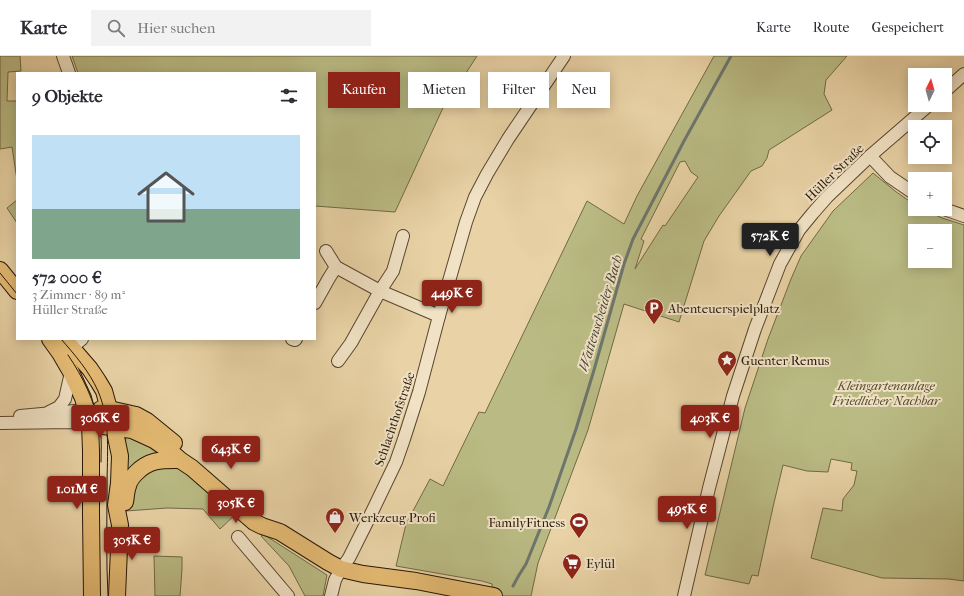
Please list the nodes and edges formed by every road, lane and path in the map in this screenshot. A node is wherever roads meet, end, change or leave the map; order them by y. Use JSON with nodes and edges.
{"nodes":[{"id":1,"x":63,"y":56,"type":"edge"},
{"id":2,"x":564,"y":56,"type":"edge"},
{"id":3,"x":69,"y":72,"type":"edge"},
{"id":4,"x":964,"y":74,"type":"edge"},
{"id":5,"x":952,"y":85,"type":"edge"},
{"id":6,"x":921,"y":112,"type":"edge"},
{"id":7,"x":870,"y":156,"type":"junction"},
{"id":8,"x":908,"y":189,"type":"edge"},
{"id":9,"x":952,"y":212,"type":"edge"},
{"id":10,"x":964,"y":216,"type":"edge"},
{"id":11,"x":403,"y":236,"type":"dead end"},
{"id":12,"x":326,"y":251,"type":"dead end"},
{"id":13,"x":336,"y":267,"type":"junction"},
{"id":14,"x":0,"y":270,"type":"edge"},
{"id":15,"x":16,"y":290,"type":"edge"},
{"id":16,"x":380,"y":291,"type":"junction"},
{"id":17,"x":316,"y":301,"type":"edge"},
{"id":18,"x":439,"y":316,"type":"junction"},
{"id":19,"x":51,"y":340,"type":"edge"},
{"id":20,"x":72,"y":342,"type":"edge"},
{"id":21,"x":338,"y":361,"type":"dead end"},
{"id":22,"x":71,"y":372,"type":"junction"},
{"id":23,"x":109,"y":409,"type":"junction"},
{"id":24,"x":46,"y":413,"type":"junction"},
{"id":25,"x":88,"y":417,"type":"junction"},
{"id":26,"x":0,"y":419,"type":"edge"},
{"id":27,"x":0,"y":423,"type":"edge"},
{"id":28,"x":114,"y":427,"type":"junction"},
{"id":29,"x":180,"y":460,"type":"junction"},
{"id":30,"x":120,"y":525,"type":"junction"},
{"id":31,"x":280,"y":532,"type":"junction"},
{"id":32,"x":238,"y":537,"type":"dead end"},
{"id":33,"x":341,"y":569,"type":"junction"},
{"id":34,"x":92,"y":596,"type":"edge"},
{"id":35,"x":117,"y":596,"type":"edge"},
{"id":36,"x":288,"y":596,"type":"edge"},
{"id":37,"x":331,"y":596,"type":"edge"},
{"id":38,"x":494,"y":596,"type":"edge"},
{"id":39,"x":684,"y":596,"type":"edge"}],
"edges":[{"from":1,"to":3,"type":"street"},
{"from":2,"to":18,"type":"street","name":"Schlachthofstraße"},
{"from":4,"to":5,"type":"street"},
{"from":6,"to":7,"type":"street","name":"Hüller Straße"},
{"from":7,"to":8,"type":"street"},
{"from":7,"to":39,"type":"street","name":"Hüller Straße"},
{"from":9,"to":10,"type":"street"},
{"from":11,"to":16,"type":"street"},
{"from":12,"to":13,"type":"street"},
{"from":13,"to":16,"type":"street"},
{"from":13,"to":17,"type":"street"},
{"from":14,"to":15,"type":"main road"},
{"from":16,"to":18,"type":"street"},
{"from":16,"to":21,"type":"street"},
{"from":18,"to":33,"type":"street","name":"Schlachthofstraße"},
{"from":19,"to":22,"type":"main road"},
{"from":20,"to":23,"type":"main road"},
{"from":22,"to":24,"type":"street"},
{"from":22,"to":25,"type":"main road"},
{"from":23,"to":25,"type":"main road"},
{"from":23,"to":28,"type":"main road"},
{"from":23,"to":31,"type":"main road"},
{"from":24,"to":25,"type":"street"},
{"from":24,"to":26,"type":"street"},
{"from":25,"to":27,"type":"street"},
{"from":25,"to":28,"type":"main road"},
{"from":25,"to":34,"type":"main road"},
{"from":28,"to":29,"type":"main road"},
{"from":28,"to":30,"type":"main road"},
{"from":29,"to":30,"type":"main road"},
{"from":29,"to":31,"type":"main road"},
{"from":30,"to":35,"type":"main road"},
{"from":31,"to":33,"type":"main road"},
{"from":32,"to":36,"type":"street"},
{"from":33,"to":37,"type":"street","name":"Schlachthofstraße"},
{"from":33,"to":38,"type":"main road"}]}
